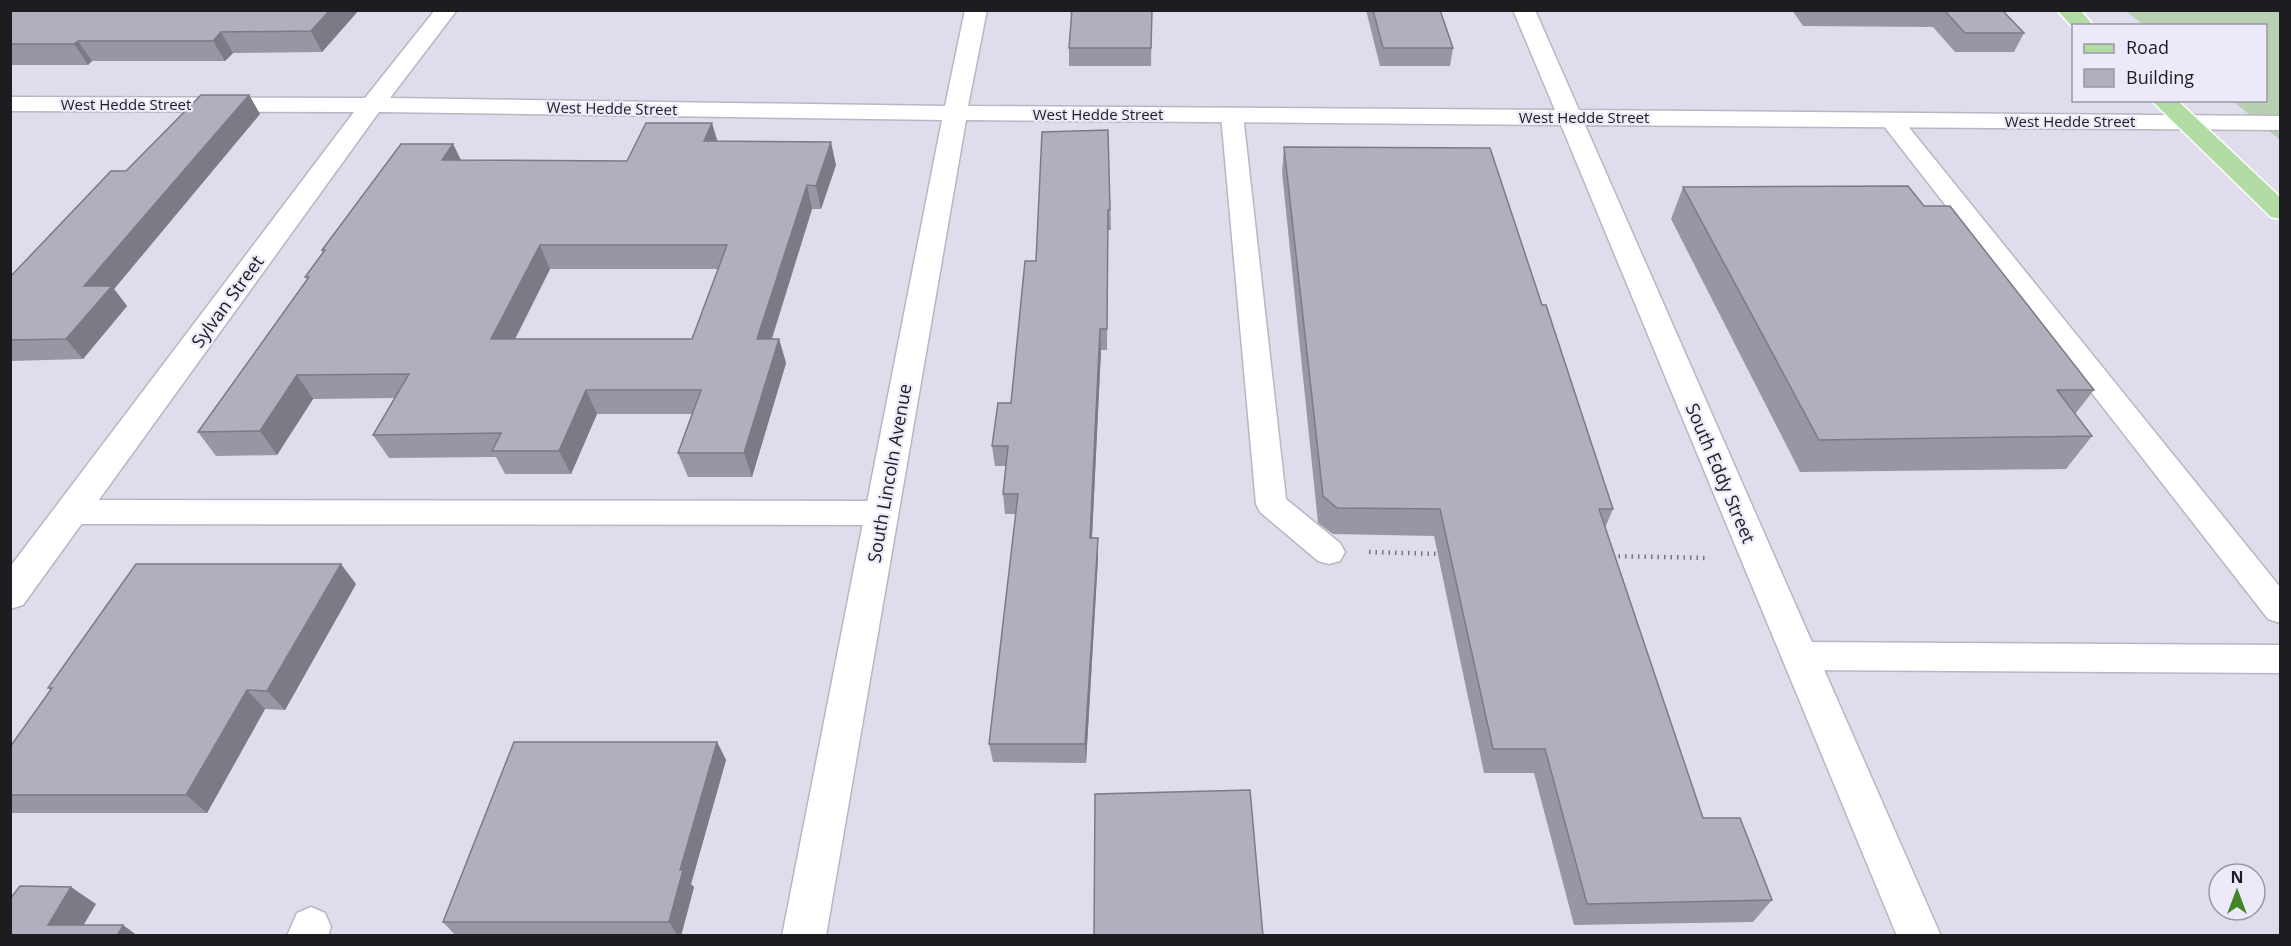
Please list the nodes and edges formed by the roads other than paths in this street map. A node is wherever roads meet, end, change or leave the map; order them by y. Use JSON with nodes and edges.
{"nodes":[{"id":1,"x":447,"y":10,"type":"edge"},
{"id":2,"x":976,"y":10,"type":"edge"},
{"id":3,"x":1524,"y":10,"type":"edge"},
{"id":4,"x":2067,"y":10,"type":"edge"},
{"id":5,"x":2081,"y":24,"type":"edge"},
{"id":6,"x":2165,"y":102,"type":"edge"},
{"id":7,"x":10,"y":104,"type":"edge"},
{"id":8,"x":372,"y":105,"type":"junction"},
{"id":9,"x":955,"y":113,"type":"junction"},
{"id":10,"x":1232,"y":115,"type":"junction"},
{"id":11,"x":1570,"y":117,"type":"junction"},
{"id":12,"x":1891,"y":120,"type":"junction"},
{"id":13,"x":2186,"y":122,"type":"junction"},
{"id":14,"x":2280,"y":123,"type":"edge"},
{"id":15,"x":2280,"y":210,"type":"edge"},
{"id":16,"x":72,"y":512,"type":"junction"},
{"id":17,"x":882,"y":513,"type":"junction"},
{"id":18,"x":1329,"y":552,"type":"road end"},
{"id":19,"x":10,"y":595,"type":"edge"},
{"id":20,"x":2280,"y":610,"type":"edge"},
{"id":21,"x":1800,"y":656,"type":"junction"},
{"id":22,"x":2280,"y":659,"type":"edge"},
{"id":23,"x":804,"y":936,"type":"edge"},
{"id":24,"x":1919,"y":936,"type":"edge"}],
"edges":[{"from":1,"to":8,"type":"street","name":"Sylvan Street"},
{"from":2,"to":9,"type":"street","name":"South Lincoln Avenue"},
{"from":3,"to":11,"type":"street","name":"South Eddy Street"},
{"from":4,"to":5,"type":"main road"},
{"from":6,"to":13,"type":"main road"},
{"from":7,"to":8,"type":"street","name":"West Hedde Street"},
{"from":8,"to":9,"type":"street","name":"West Hedde Street"},
{"from":8,"to":16,"type":"street","name":"Sylvan Street"},
{"from":9,"to":10,"type":"street","name":"West Hedde Street"},
{"from":9,"to":17,"type":"street","name":"South Lincoln Avenue"},
{"from":10,"to":11,"type":"street","name":"West Hedde Street"},
{"from":10,"to":18,"type":"lane"},
{"from":11,"to":12,"type":"street","name":"West Hedde Street"},
{"from":11,"to":21,"type":"street","name":"South Eddy Street"},
{"from":12,"to":13,"type":"street","name":"West Hedde Street"},
{"from":12,"to":20,"type":"lane"},
{"from":13,"to":14,"type":"street","name":"West Hedde Street"},
{"from":13,"to":15,"type":"main road"},
{"from":16,"to":17,"type":"lane"},
{"from":16,"to":19,"type":"street","name":"Sylvan Street"},
{"from":17,"to":23,"type":"street","name":"South Lincoln Avenue"},
{"from":21,"to":22,"type":"lane"},
{"from":21,"to":24,"type":"street","name":"South Eddy Street"}]}
